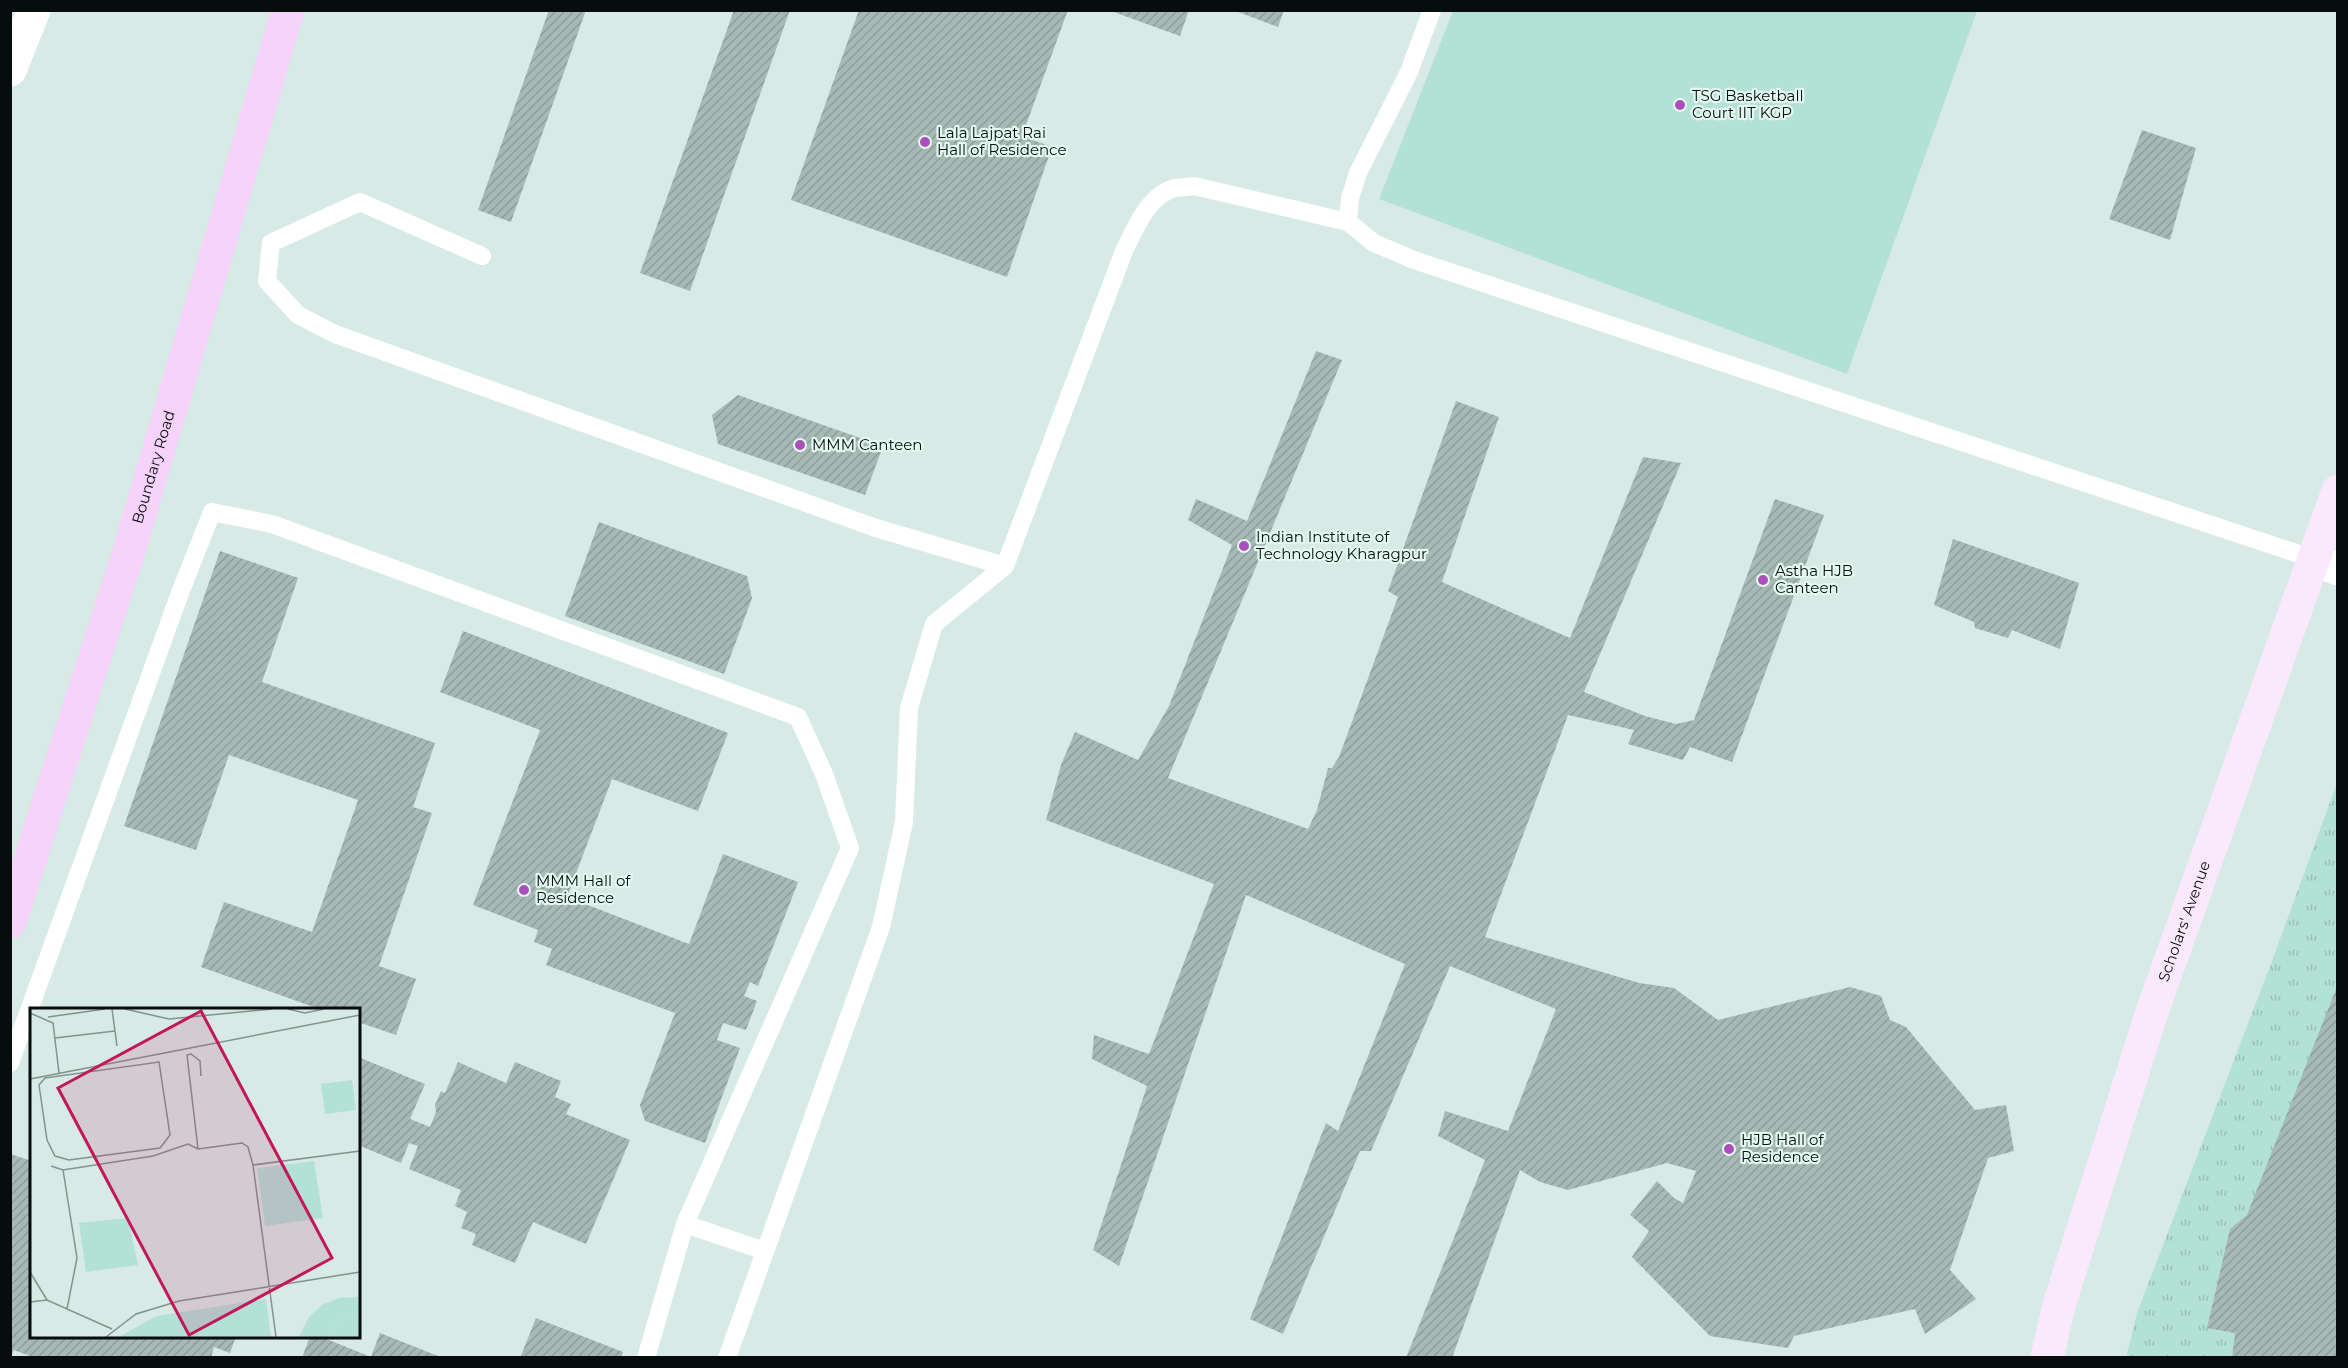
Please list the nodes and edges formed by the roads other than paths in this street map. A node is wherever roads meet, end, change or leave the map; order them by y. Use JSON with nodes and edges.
{"nodes":[{"id":1,"x":34,"y":10,"type":"edge"},
{"id":2,"x":288,"y":10,"type":"edge"},
{"id":3,"x":1432,"y":10,"type":"edge"},
{"id":4,"x":10,"y":70,"type":"edge"},
{"id":5,"x":1348,"y":222,"type":"junction"},
{"id":6,"x":482,"y":256,"type":"dead end"},
{"id":7,"x":2337,"y":491,"type":"edge"},
{"id":8,"x":2326,"y":564,"type":"edge"},
{"id":9,"x":1005,"y":566,"type":"junction"},
{"id":10,"x":10,"y":922,"type":"edge"},
{"id":11,"x":10,"y":1063,"type":"edge"},
{"id":12,"x":685,"y":1224,"type":"junction"},
{"id":13,"x":765,"y":1251,"type":"junction"},
{"id":14,"x":646,"y":1358,"type":"edge"},
{"id":15,"x":727,"y":1358,"type":"edge"},
{"id":16,"x":2047,"y":1358,"type":"edge"}],
"edges":[{"from":1,"to":4,"type":"street"},
{"from":2,"to":10,"type":"main road","name":"Boundary Road"},
{"from":3,"to":5,"type":"lane"},
{"from":5,"to":8,"type":"lane"},
{"from":5,"to":9,"type":"lane"},
{"from":6,"to":9,"type":"lane"},
{"from":7,"to":8,"type":"street","name":"Scholars' Avenue"},
{"from":8,"to":16,"type":"street","name":"Scholars' Avenue"},
{"from":9,"to":13,"type":"lane"},
{"from":11,"to":12,"type":"lane"},
{"from":12,"to":13,"type":"lane"},
{"from":12,"to":14,"type":"lane"},
{"from":13,"to":15,"type":"lane"}]}
